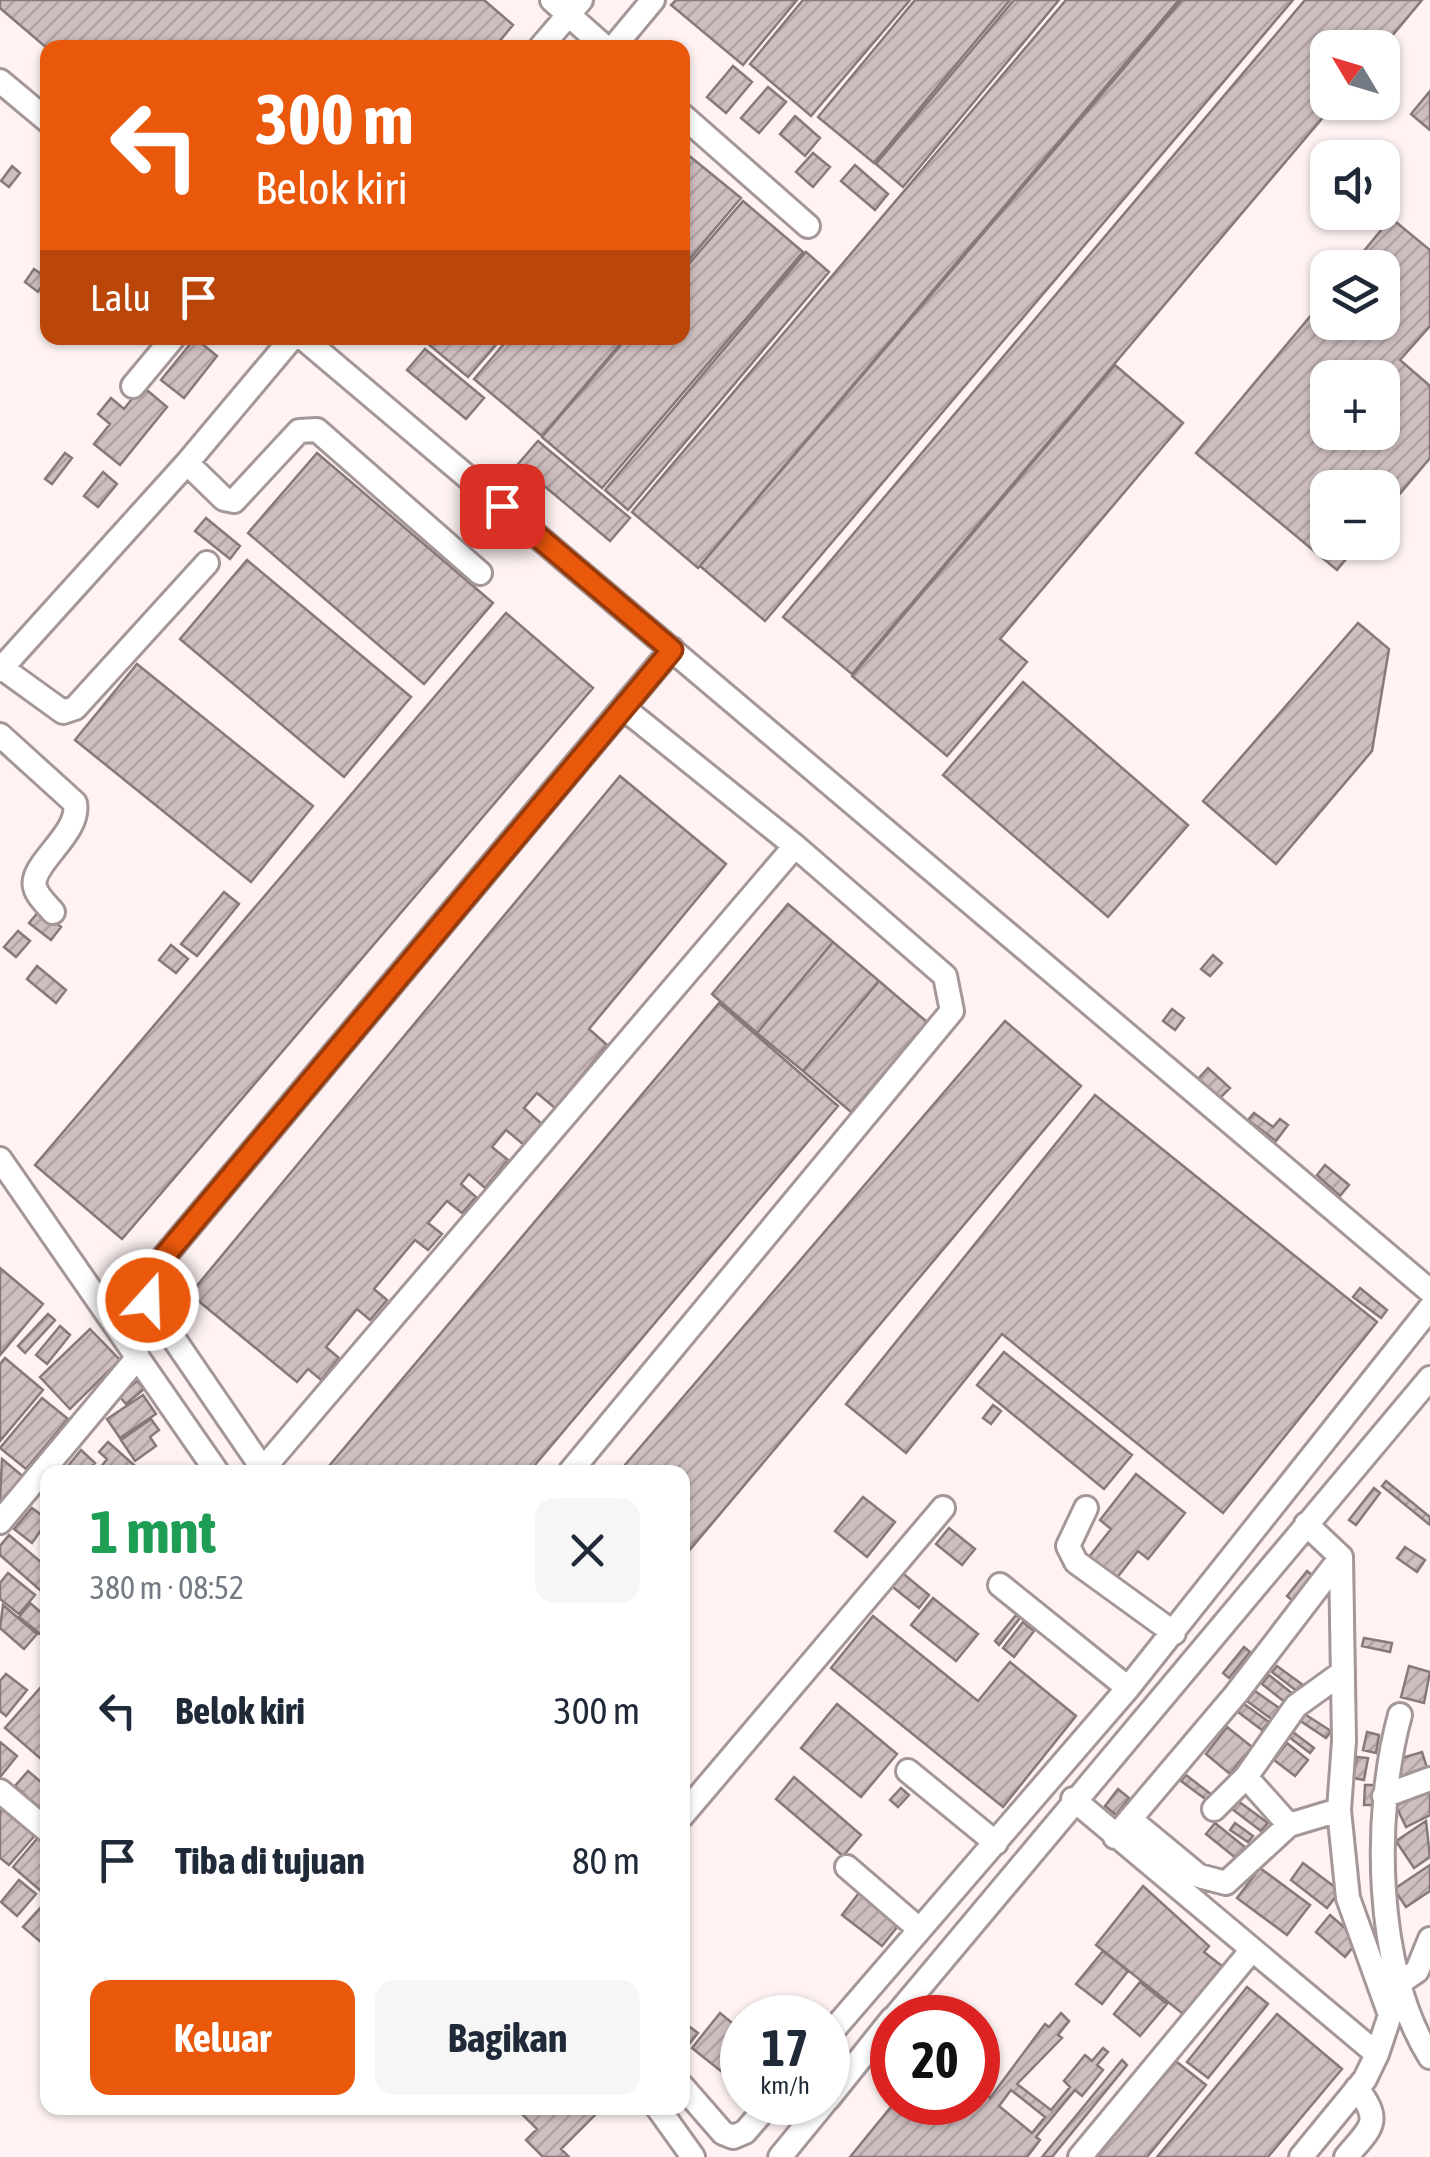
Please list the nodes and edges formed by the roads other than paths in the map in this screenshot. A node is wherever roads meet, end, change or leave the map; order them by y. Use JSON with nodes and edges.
{"nodes":[{"id":1,"x":653,"y":0,"type":"edge"},
{"id":2,"x":567,"y":5,"type":"edge"},
{"id":3,"x":545,"y":40,"type":"edge"},
{"id":4,"x":601,"y":40,"type":"edge"},
{"id":5,"x":616,"y":40,"type":"edge"},
{"id":6,"x":0,"y":81,"type":"edge"},
{"id":7,"x":40,"y":114,"type":"edge"},
{"id":8,"x":690,"y":122,"type":"edge"},
{"id":9,"x":808,"y":226,"type":"dead end"},
{"id":10,"x":167,"y":345,"type":"edge"},
{"id":11,"x":286,"y":345,"type":"edge"},
{"id":12,"x":311,"y":345,"type":"edge"},
{"id":13,"x":133,"y":386,"type":"dead end"},
{"id":14,"x":187,"y":462,"type":"junction"},
{"id":15,"x":207,"y":563,"type":"dead end"},
{"id":16,"x":480,"y":572,"type":"dead end"},
{"id":17,"x":672,"y":650,"type":"junction"},
{"id":18,"x":1,"y":669,"type":"edge"},
{"id":19,"x":626,"y":710,"type":"junction"},
{"id":20,"x":0,"y":735,"type":"edge"},
{"id":21,"x":795,"y":846,"type":"junction"},
{"id":22,"x":53,"y":912,"type":"dead end"},
{"id":23,"x":0,"y":1159,"type":"edge"},
{"id":24,"x":1430,"y":1291,"type":"edge"},
{"id":25,"x":1430,"y":1308,"type":"edge"},
{"id":26,"x":138,"y":1357,"type":"junction"},
{"id":27,"x":1427,"y":1387,"type":"edge"},
{"id":28,"x":46,"y":1465,"type":"edge"},
{"id":29,"x":212,"y":1465,"type":"edge"},
{"id":30,"x":260,"y":1465,"type":"edge"},
{"id":31,"x":269,"y":1465,"type":"edge"},
{"id":32,"x":576,"y":1465,"type":"edge"},
{"id":33,"x":40,"y":1471,"type":"edge"},
{"id":34,"x":943,"y":1508,"type":"dead end"},
{"id":35,"x":1086,"y":1508,"type":"dead end"},
{"id":36,"x":1,"y":1517,"type":"edge"},
{"id":37,"x":1306,"y":1524,"type":"junction"},
{"id":38,"x":1341,"y":1557,"type":"junction"},
{"id":39,"x":1000,"y":1585,"type":"dead end"},
{"id":40,"x":1174,"y":1633,"type":"junction"},
{"id":41,"x":1343,"y":1672,"type":"junction"},
{"id":42,"x":1128,"y":1688,"type":"junction"},
{"id":43,"x":1400,"y":1714,"type":"dead end"},
{"id":44,"x":908,"y":1771,"type":"dead end"},
{"id":45,"x":1246,"y":1777,"type":"junction"},
{"id":46,"x":1430,"y":1779,"type":"edge"},
{"id":47,"x":0,"y":1791,"type":"edge"},
{"id":48,"x":1384,"y":1796,"type":"junction"},
{"id":49,"x":1073,"y":1799,"type":"junction"},
{"id":50,"x":690,"y":1807,"type":"edge"},
{"id":51,"x":1214,"y":1809,"type":"dead end"},
{"id":52,"x":1339,"y":1810,"type":"junction"},
{"id":53,"x":40,"y":1824,"type":"edge"},
{"id":54,"x":1289,"y":1826,"type":"junction"},
{"id":55,"x":1123,"y":1828,"type":"junction"},
{"id":56,"x":996,"y":1843,"type":"junction"},
{"id":57,"x":848,"y":1867,"type":"dead end"},
{"id":58,"x":919,"y":1928,"type":"junction"},
{"id":59,"x":1430,"y":1939,"type":"edge"},
{"id":60,"x":1250,"y":1951,"type":"junction"},
{"id":61,"x":1401,"y":1982,"type":"junction"},
{"id":62,"x":912,"y":1995,"type":"edge"},
{"id":63,"x":850,"y":2010,"type":"edge"},
{"id":64,"x":870,"y":2046,"type":"edge"},
{"id":65,"x":1378,"y":2054,"type":"junction"},
{"id":66,"x":1430,"y":2056,"type":"edge"},
{"id":67,"x":850,"y":2071,"type":"edge"},
{"id":68,"x":1358,"y":2088,"type":"junction"},
{"id":69,"x":690,"y":2095,"type":"edge"},
{"id":70,"x":662,"y":2115,"type":"edge"},
{"id":71,"x":751,"y":2125,"type":"edge"},
{"id":72,"x":806,"y":2125,"type":"edge"},
{"id":73,"x":685,"y":2154,"type":"edge"},
{"id":74,"x":780,"y":2157,"type":"edge"},
{"id":75,"x":1080,"y":2157,"type":"edge"},
{"id":76,"x":1301,"y":2157,"type":"edge"},
{"id":77,"x":1346,"y":2157,"type":"edge"}],
"edges":[{"from":1,"to":5,"type":"street"},
{"from":2,"to":3,"type":"street"},
{"from":2,"to":4,"type":"street"},
{"from":6,"to":7,"type":"street"},
{"from":8,"to":9,"type":"street"},
{"from":10,"to":13,"type":"street"},
{"from":11,"to":14,"type":"street"},
{"from":12,"to":17,"type":"street"},
{"from":14,"to":16,"type":"street"},
{"from":14,"to":18,"type":"street"},
{"from":15,"to":18,"type":"street"},
{"from":17,"to":19,"type":"street"},
{"from":17,"to":24,"type":"street"},
{"from":19,"to":21,"type":"street"},
{"from":19,"to":30,"type":"street"},
{"from":20,"to":22,"type":"street"},
{"from":21,"to":31,"type":"street"},
{"from":21,"to":32,"type":"street"},
{"from":23,"to":26,"type":"street"},
{"from":25,"to":40,"type":"street"},
{"from":26,"to":28,"type":"street"},
{"from":26,"to":29,"type":"street"},
{"from":27,"to":37,"type":"street"},
{"from":33,"to":36,"type":"street"},
{"from":34,"to":50,"type":"street"},
{"from":35,"to":40,"type":"street"},
{"from":37,"to":38,"type":"street"},
{"from":37,"to":49,"type":"street"},
{"from":38,"to":41,"type":"street"},
{"from":38,"to":55,"type":"street"},
{"from":39,"to":42,"type":"street"},
{"from":40,"to":42,"type":"street"},
{"from":41,"to":45,"type":"street"},
{"from":41,"to":52,"type":"street"},
{"from":42,"to":56,"type":"street"},
{"from":43,"to":48,"type":"street"},
{"from":44,"to":56,"type":"street"},
{"from":45,"to":51,"type":"street"},
{"from":45,"to":54,"type":"street"},
{"from":46,"to":48,"type":"street"},
{"from":47,"to":53,"type":"street"},
{"from":48,"to":61,"type":"street"},
{"from":49,"to":55,"type":"street"},
{"from":49,"to":62,"type":"street"},
{"from":52,"to":54,"type":"street"},
{"from":52,"to":65,"type":"street"},
{"from":54,"to":55,"type":"street"},
{"from":55,"to":60,"type":"street"},
{"from":56,"to":58,"type":"street"},
{"from":57,"to":58,"type":"street"},
{"from":58,"to":63,"type":"street"},
{"from":59,"to":61,"type":"street"},
{"from":60,"to":65,"type":"street"},
{"from":60,"to":75,"type":"street"},
{"from":61,"to":66,"type":"street"},
{"from":64,"to":67,"type":"street"},
{"from":65,"to":68,"type":"street"},
{"from":68,"to":76,"type":"street"},
{"from":68,"to":77,"type":"street"},
{"from":69,"to":71,"type":"street"},
{"from":70,"to":73,"type":"street"},
{"from":72,"to":74,"type":"street"}]}
